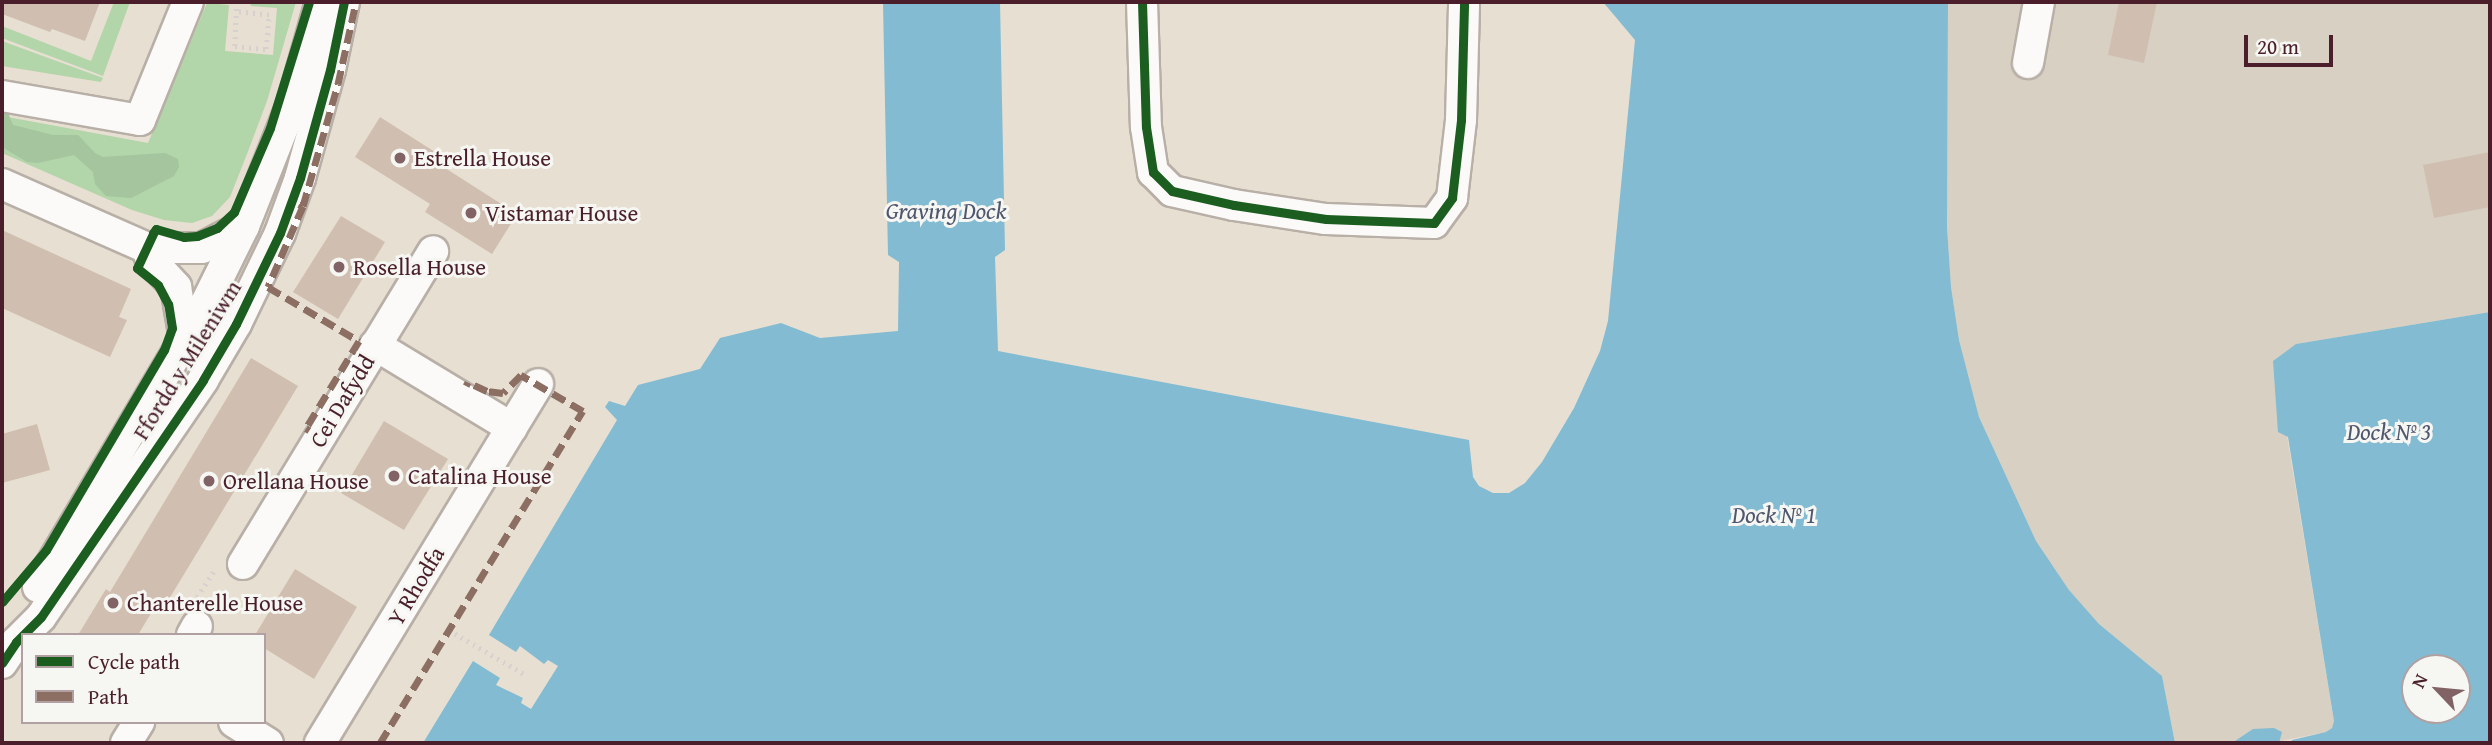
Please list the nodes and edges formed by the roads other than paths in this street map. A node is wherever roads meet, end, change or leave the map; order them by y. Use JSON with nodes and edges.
{"nodes":[{"id":1,"x":188,"y":2,"type":"edge"},
{"id":2,"x":321,"y":2,"type":"edge"},
{"id":3,"x":344,"y":2,"type":"edge"},
{"id":4,"x":1142,"y":2,"type":"edge"},
{"id":5,"x":1464,"y":2,"type":"edge"},
{"id":6,"x":2039,"y":2,"type":"edge"},
{"id":7,"x":2028,"y":63,"type":"dead end"},
{"id":8,"x":2,"y":96,"type":"edge"},
{"id":9,"x":2,"y":184,"type":"edge"},
{"id":10,"x":244,"y":226,"type":"junction"},
{"id":11,"x":146,"y":248,"type":"junction"},
{"id":12,"x":433,"y":251,"type":"dead end"},
{"id":13,"x":185,"y":340,"type":"junction"},
{"id":14,"x":375,"y":345,"type":"junction"},
{"id":15,"x":538,"y":384,"type":"dead end"},
{"id":16,"x":512,"y":428,"type":"junction"},
{"id":17,"x":243,"y":564,"type":"road end"},
{"id":18,"x":26,"y":633,"type":"edge"},
{"id":19,"x":21,"y":639,"type":"edge"},
{"id":20,"x":9,"y":652,"type":"edge"},
{"id":21,"x":138,"y":724,"type":"edge"},
{"id":22,"x":236,"y":724,"type":"edge"},
{"id":23,"x":126,"y":743,"type":"edge"},
{"id":24,"x":268,"y":743,"type":"edge"},
{"id":25,"x":320,"y":743,"type":"edge"}],
"edges":[{"from":1,"to":8,"type":"street"},
{"from":2,"to":10,"type":"street","name":"Ffordd y Mileniwm"},
{"from":3,"to":18,"type":"street","name":"Ffordd y Mileniwm"},
{"from":4,"to":5,"type":"street"},
{"from":6,"to":7,"type":"street"},
{"from":9,"to":11,"type":"street"},
{"from":10,"to":11,"type":"street"},
{"from":10,"to":13,"type":"street","name":"Ffordd y Mileniwm"},
{"from":11,"to":13,"type":"street"},
{"from":12,"to":14,"type":"street","name":"Cei Dafydd"},
{"from":13,"to":20,"type":"street","name":"Ffordd y Mileniwm"},
{"from":14,"to":16,"type":"street","name":"Cei Dafydd"},
{"from":14,"to":17,"type":"street","name":"Cei Dafydd"},
{"from":15,"to":16,"type":"street","name":"Y Rhodfa"},
{"from":16,"to":25,"type":"street","name":"Y Rhodfa"},
{"from":19,"to":20,"type":"street","name":"Ffordd y Mileniwm"},
{"from":21,"to":23,"type":"street"},
{"from":22,"to":24,"type":"street"}]}
